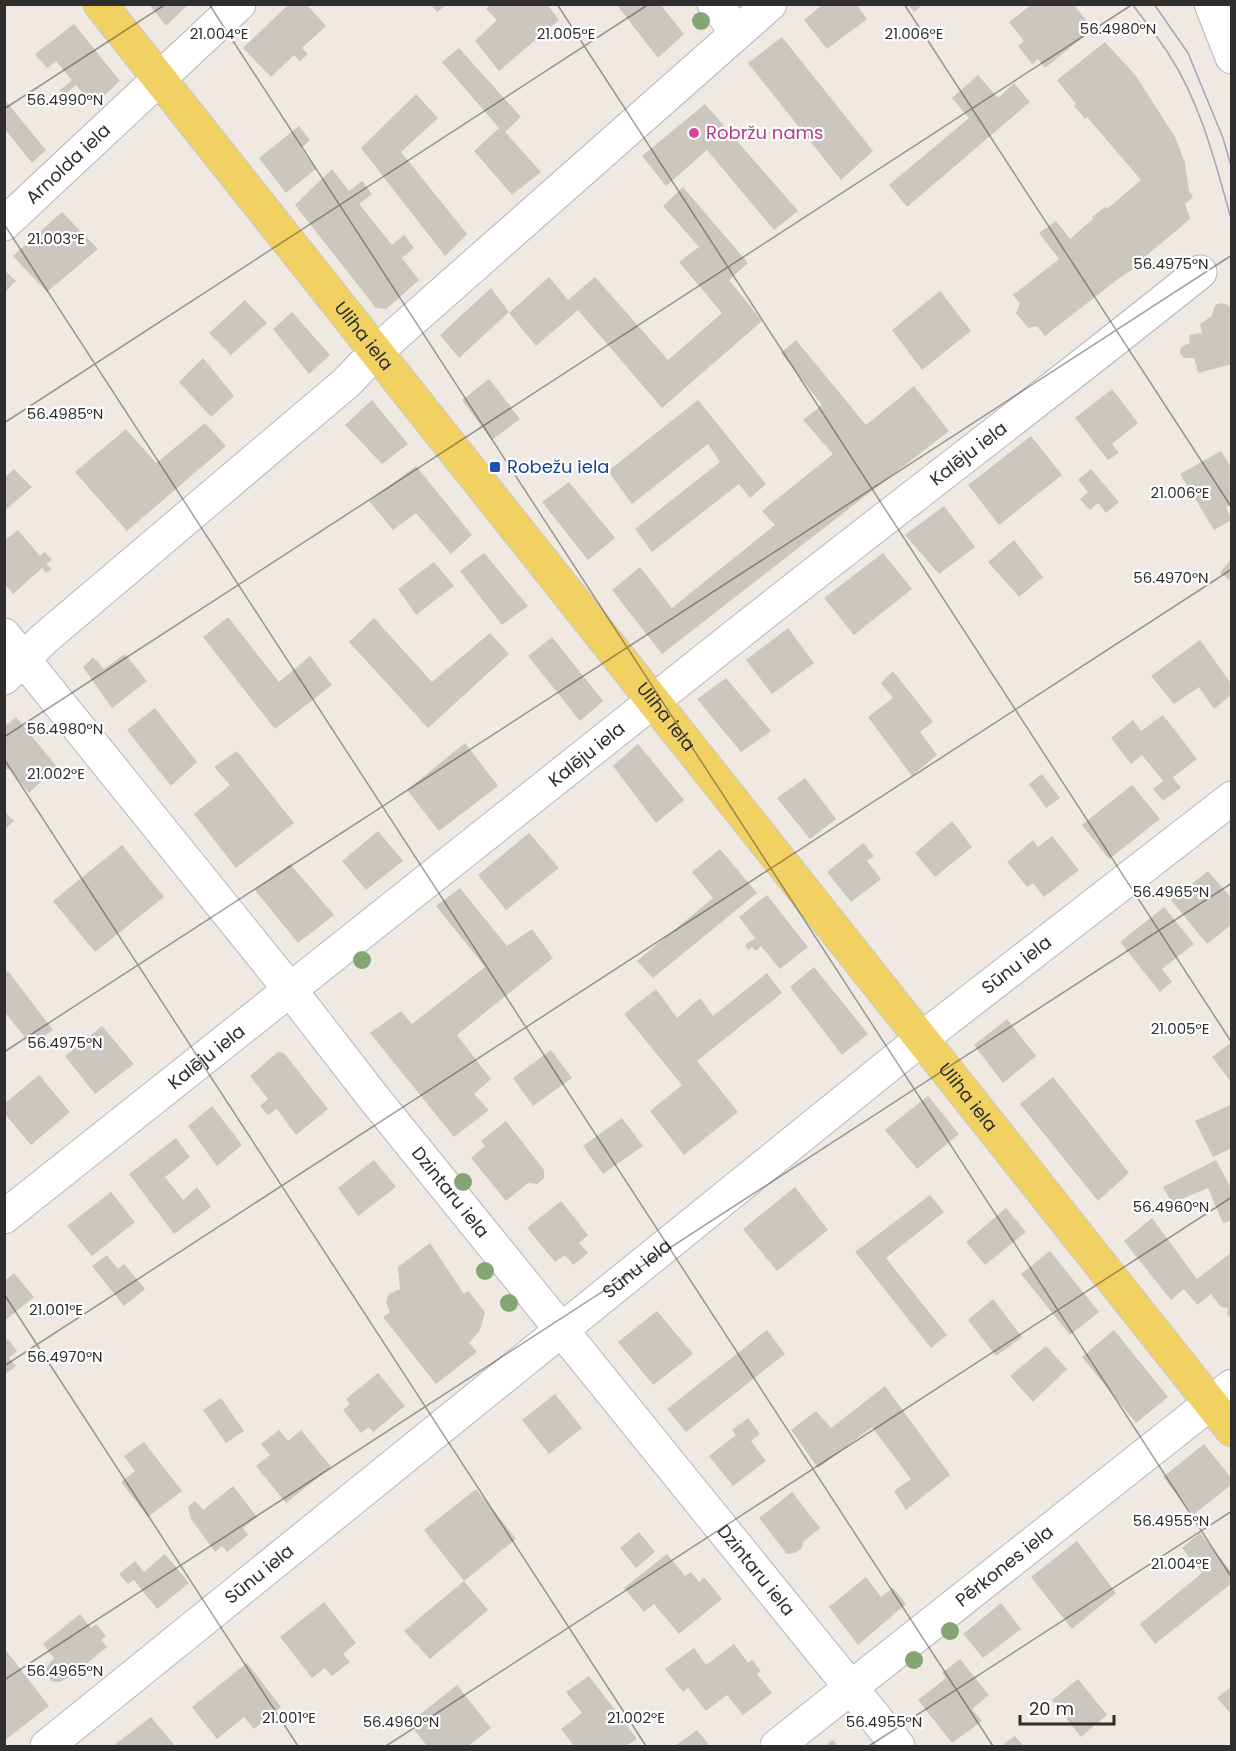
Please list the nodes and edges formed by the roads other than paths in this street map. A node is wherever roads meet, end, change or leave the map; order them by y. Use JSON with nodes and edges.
{"nodes":[{"id":1,"x":100,"y":4,"type":"edge"},
{"id":2,"x":239,"y":4,"type":"edge"},
{"id":3,"x":714,"y":4,"type":"edge"},
{"id":4,"x":770,"y":4,"type":"edge"},
{"id":5,"x":1211,"y":4,"type":"edge"},
{"id":6,"x":737,"y":31,"type":"junction"},
{"id":7,"x":1232,"y":57,"type":"edge"},
{"id":8,"x":159,"y":80,"type":"junction"},
{"id":9,"x":4,"y":224,"type":"edge"},
{"id":10,"x":1200,"y":272,"type":"dead end"},
{"id":11,"x":376,"y":352,"type":"junction"},
{"id":12,"x":4,"y":635,"type":"edge"},
{"id":13,"x":15,"y":669,"type":"edge"},
{"id":14,"x":653,"y":703,"type":"junction"},
{"id":15,"x":1232,"y":798,"type":"edge"},
{"id":16,"x":291,"y":991,"type":"junction"},
{"id":17,"x":920,"y":1040,"type":"junction"},
{"id":18,"x":4,"y":1217,"type":"edge"},
{"id":19,"x":562,"y":1330,"type":"junction"},
{"id":20,"x":1221,"y":1395,"type":"edge"},
{"id":21,"x":1232,"y":1430,"type":"edge"},
{"id":22,"x":853,"y":1688,"type":"junction"},
{"id":23,"x":48,"y":1746,"type":"edge"},
{"id":24,"x":777,"y":1746,"type":"edge"},
{"id":25,"x":898,"y":1746,"type":"edge"}],
"edges":[{"from":1,"to":8,"type":"main road","name":"Uliha iela"},
{"from":2,"to":8,"type":"street","name":"Arnolda iela"},
{"from":3,"to":6,"type":"street"},
{"from":4,"to":6,"type":"street"},
{"from":5,"to":7,"type":"street"},
{"from":6,"to":11,"type":"street"},
{"from":8,"to":9,"type":"street","name":"Arnolda iela"},
{"from":8,"to":11,"type":"main road","name":"Uliha iela"},
{"from":10,"to":14,"type":"street","name":"Kalēju iela"},
{"from":11,"to":13,"type":"street"},
{"from":11,"to":14,"type":"main road","name":"Uliha iela"},
{"from":12,"to":13,"type":"street","name":"Dzintaru iela"},
{"from":13,"to":16,"type":"street","name":"Dzintaru iela"},
{"from":14,"to":16,"type":"street","name":"Kalēju iela"},
{"from":14,"to":17,"type":"main road","name":"Uliha iela"},
{"from":15,"to":17,"type":"street","name":"Sūnu iela"},
{"from":16,"to":18,"type":"street","name":"Kalēju iela"},
{"from":16,"to":19,"type":"street","name":"Dzintaru iela"},
{"from":17,"to":19,"type":"street","name":"Sūnu iela"},
{"from":17,"to":20,"type":"main road","name":"Uliha iela"},
{"from":19,"to":22,"type":"street","name":"Dzintaru iela"},
{"from":19,"to":23,"type":"street","name":"Sūnu iela"},
{"from":20,"to":21,"type":"main road","name":"Uliha iela"},
{"from":20,"to":22,"type":"street","name":"Pērkones iela"},
{"from":22,"to":24,"type":"street","name":"Pērkones iela"},
{"from":22,"to":25,"type":"street","name":"Dzintaru iela"}]}
